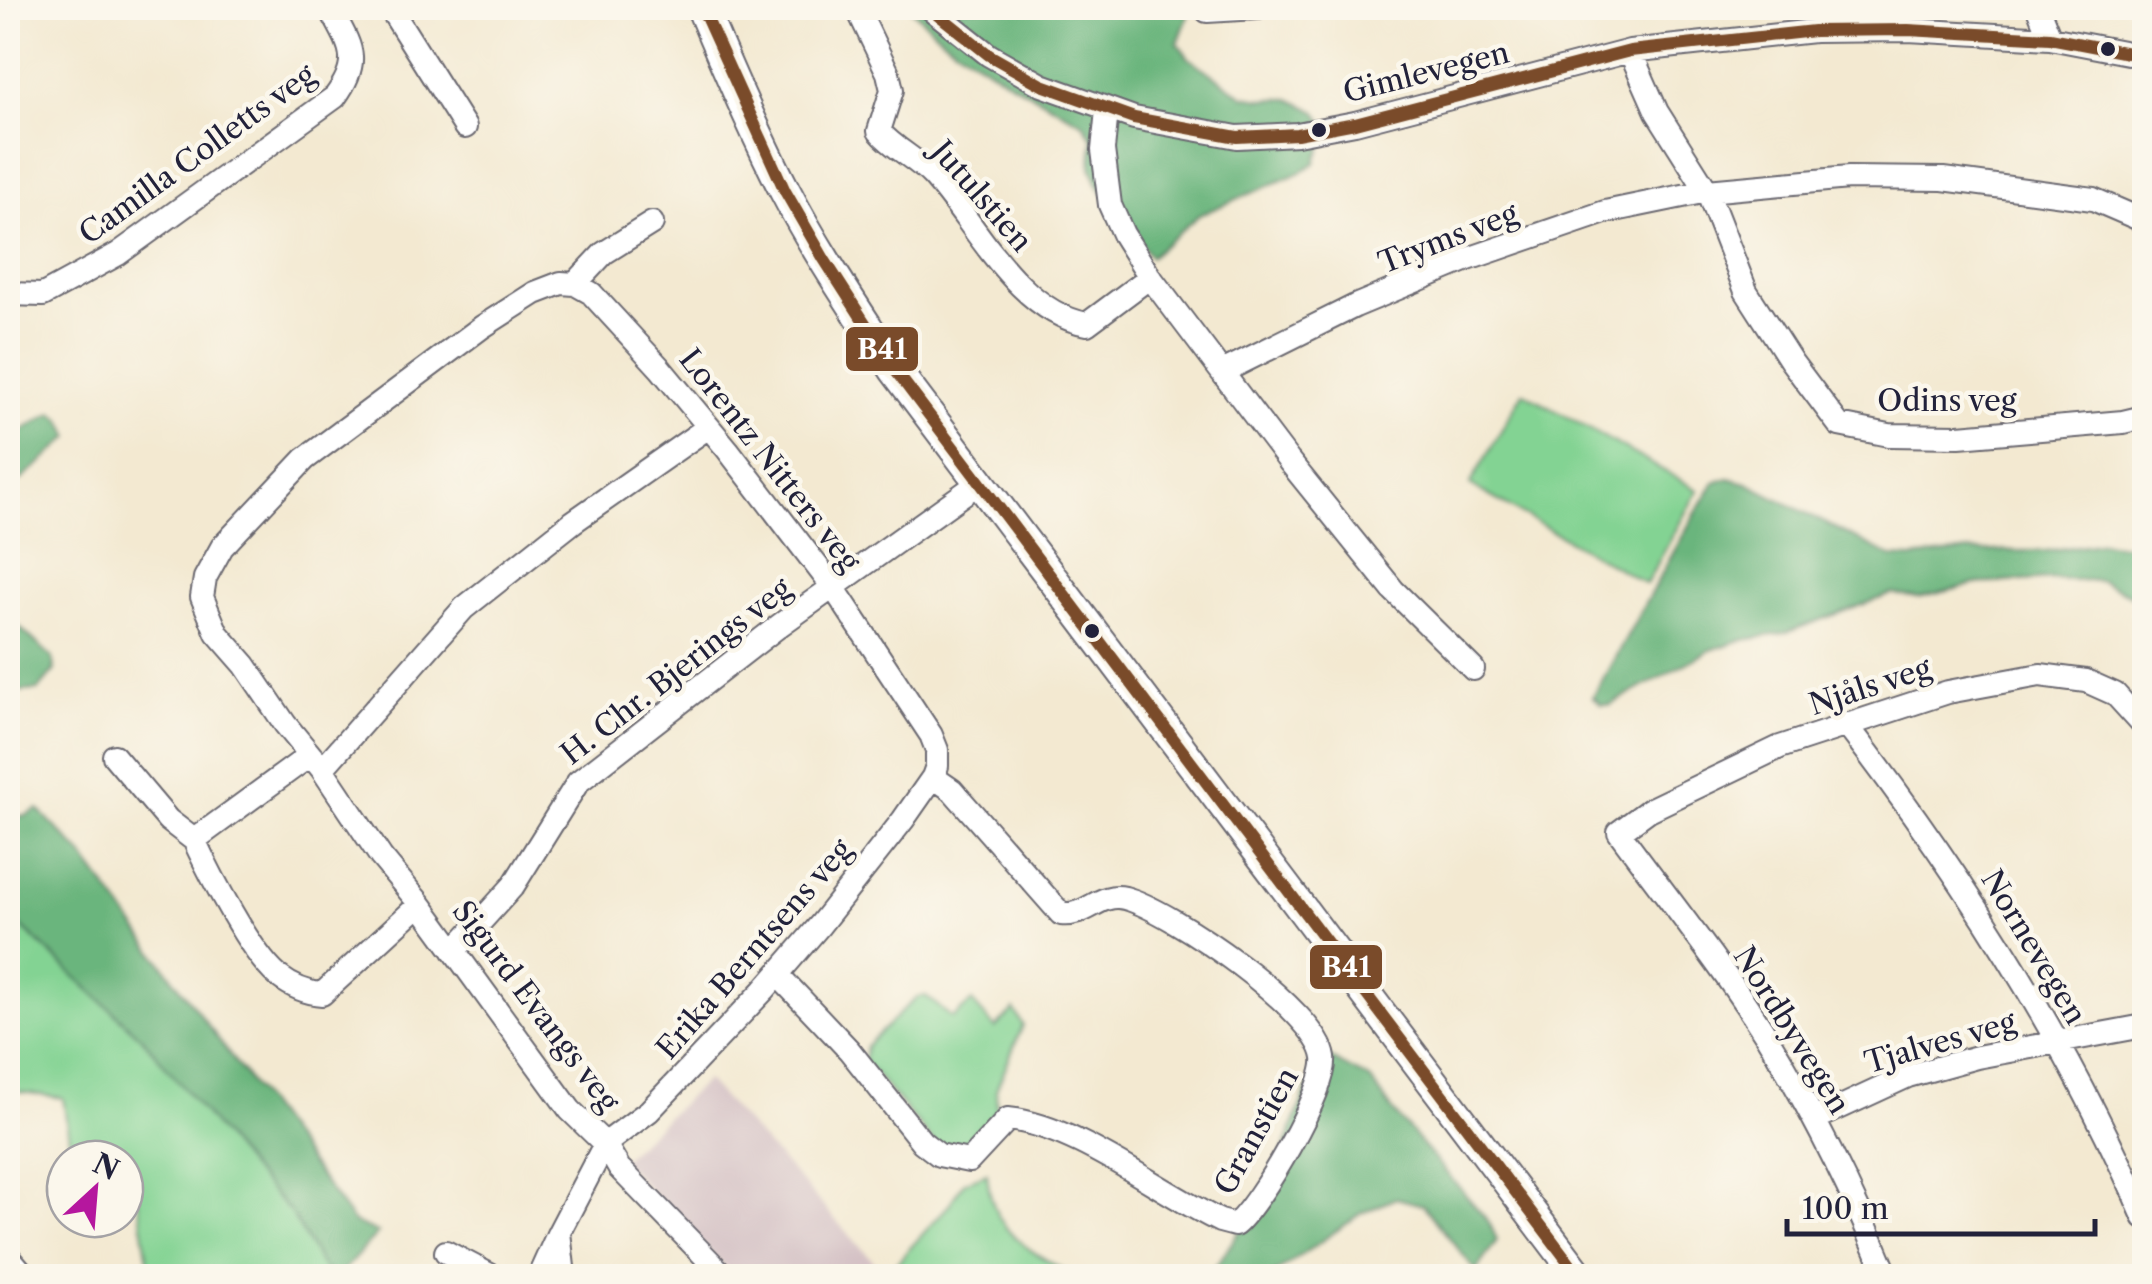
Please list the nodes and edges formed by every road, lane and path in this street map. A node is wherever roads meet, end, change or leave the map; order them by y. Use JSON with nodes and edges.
{"nodes":[{"id":1,"x":330,"y":8,"type":"edge"},
{"id":2,"x":390,"y":8,"type":"edge"},
{"id":3,"x":702,"y":8,"type":"edge"},
{"id":4,"x":857,"y":8,"type":"edge"},
{"id":5,"x":930,"y":8,"type":"edge"},
{"id":6,"x":1258,"y":8,"type":"edge"},
{"id":7,"x":2038,"y":8,"type":"edge"},
{"id":8,"x":1208,"y":11,"type":"dead end"},
{"id":9,"x":2050,"y":38,"type":"junction"},
{"id":10,"x":1630,"y":51,"type":"junction"},
{"id":11,"x":2144,"y":56,"type":"edge"},
{"id":12,"x":1107,"y":110,"type":"junction"},
{"id":13,"x":466,"y":127,"type":"dead end"},
{"id":14,"x":1707,"y":191,"type":"junction"},
{"id":15,"x":2144,"y":221,"type":"edge"},
{"id":16,"x":652,"y":223,"type":"dead end"},
{"id":17,"x":1150,"y":277,"type":"junction"},
{"id":18,"x":575,"y":284,"type":"junction"},
{"id":19,"x":8,"y":294,"type":"edge"},
{"id":20,"x":1222,"y":372,"type":"junction"},
{"id":21,"x":2144,"y":417,"type":"edge"},
{"id":22,"x":707,"y":428,"type":"junction"},
{"id":23,"x":980,"y":482,"type":"junction"},
{"id":24,"x":833,"y":587,"type":"junction"},
{"id":25,"x":1473,"y":669,"type":"dead end"},
{"id":26,"x":1846,"y":724,"type":"junction"},
{"id":27,"x":2144,"y":726,"type":"edge"},
{"id":28,"x":114,"y":756,"type":"dead end"},
{"id":29,"x":315,"y":762,"type":"junction"},
{"id":30,"x":932,"y":777,"type":"junction"},
{"id":31,"x":1619,"y":832,"type":"joint"},
{"id":32,"x":194,"y":840,"type":"junction"},
{"id":33,"x":420,"y":904,"type":"junction"},
{"id":34,"x":454,"y":952,"type":"junction"},
{"id":35,"x":778,"y":974,"type":"junction"},
{"id":36,"x":2144,"y":1026,"type":"edge"},
{"id":37,"x":2057,"y":1042,"type":"junction"},
{"id":38,"x":1815,"y":1119,"type":"junction"},
{"id":39,"x":604,"y":1144,"type":"junction"},
{"id":40,"x":2144,"y":1217,"type":"edge"},
{"id":41,"x":559,"y":1232,"type":"junction"},
{"id":42,"x":446,"y":1252,"type":"dead end"},
{"id":43,"x":8,"y":1256,"type":"edge"},
{"id":44,"x":26,"y":1276,"type":"edge"},
{"id":45,"x":492,"y":1276,"type":"edge"},
{"id":46,"x":540,"y":1276,"type":"edge"},
{"id":47,"x":564,"y":1276,"type":"edge"},
{"id":48,"x":724,"y":1276,"type":"edge"},
{"id":49,"x":1580,"y":1276,"type":"edge"},
{"id":50,"x":1887,"y":1276,"type":"edge"}],
"edges":[{"from":1,"to":19,"type":"street","name":"Camilla Colletts veg"},
{"from":2,"to":13,"type":"street"},
{"from":3,"to":23,"type":"main road"},
{"from":4,"to":17,"type":"street","name":"Jutulstien"},
{"from":5,"to":12,"type":"street","name":"Gimlevegen"},
{"from":6,"to":8,"type":"street"},
{"from":7,"to":9,"type":"street"},
{"from":9,"to":10,"type":"street","name":"Gimlevegen"},
{"from":9,"to":11,"type":"street","name":"Gimlevegen"},
{"from":10,"to":12,"type":"street","name":"Gimlevegen"},
{"from":10,"to":14,"type":"street","name":"Odins veg"},
{"from":12,"to":17,"type":"street"},
{"from":14,"to":15,"type":"street"},
{"from":14,"to":20,"type":"street","name":"Tryms veg"},
{"from":14,"to":21,"type":"street","name":"Odins veg"},
{"from":16,"to":18,"type":"street"},
{"from":17,"to":20,"type":"street"},
{"from":18,"to":22,"type":"street","name":"Lorentz Nitters veg"},
{"from":18,"to":29,"type":"street","name":"Sigurd Evangs veg"},
{"from":20,"to":25,"type":"street"},
{"from":22,"to":24,"type":"street","name":"Lorentz Nitters veg"},
{"from":22,"to":29,"type":"street"},
{"from":23,"to":24,"type":"street","name":"H. Chr. Bjerings veg"},
{"from":23,"to":49,"type":"main road"},
{"from":24,"to":30,"type":"street","name":"Lorentz Nitters veg"},
{"from":24,"to":34,"type":"street","name":"H. Chr. Bjerings veg"},
{"from":26,"to":27,"type":"street","name":"Njåls veg"},
{"from":26,"to":31,"type":"street","name":"Njåls veg"},
{"from":26,"to":37,"type":"street","name":"Nornevegen"},
{"from":28,"to":32,"type":"street","name":"Sigurd Evangs veg"},
{"from":29,"to":32,"type":"street"},
{"from":29,"to":33,"type":"street","name":"Sigurd Evangs veg"},
{"from":30,"to":35,"type":"street","name":"Erika Berntsens veg"},
{"from":30,"to":35,"type":"street","name":"Granstien"},
{"from":31,"to":38,"type":"street","name":"Nordbyvegen"},
{"from":32,"to":33,"type":"street","name":"Sigurd Evangs veg"},
{"from":33,"to":34,"type":"street","name":"Sigurd Evangs veg"},
{"from":34,"to":39,"type":"street","name":"Sigurd Evangs veg"},
{"from":35,"to":39,"type":"street","name":"Erika Berntsens veg"},
{"from":36,"to":37,"type":"street","name":"Tjalves veg"},
{"from":37,"to":38,"type":"street","name":"Tjalves veg"},
{"from":37,"to":40,"type":"street","name":"Nornevegen"},
{"from":38,"to":50,"type":"street","name":"Nordbyvegen"},
{"from":39,"to":41,"type":"street"},
{"from":39,"to":48,"type":"street","name":"Sigurd Evangs veg"},
{"from":41,"to":46,"type":"street"},
{"from":41,"to":47,"type":"street"},
{"from":42,"to":45,"type":"street"},
{"from":43,"to":44,"type":"street"}]}
